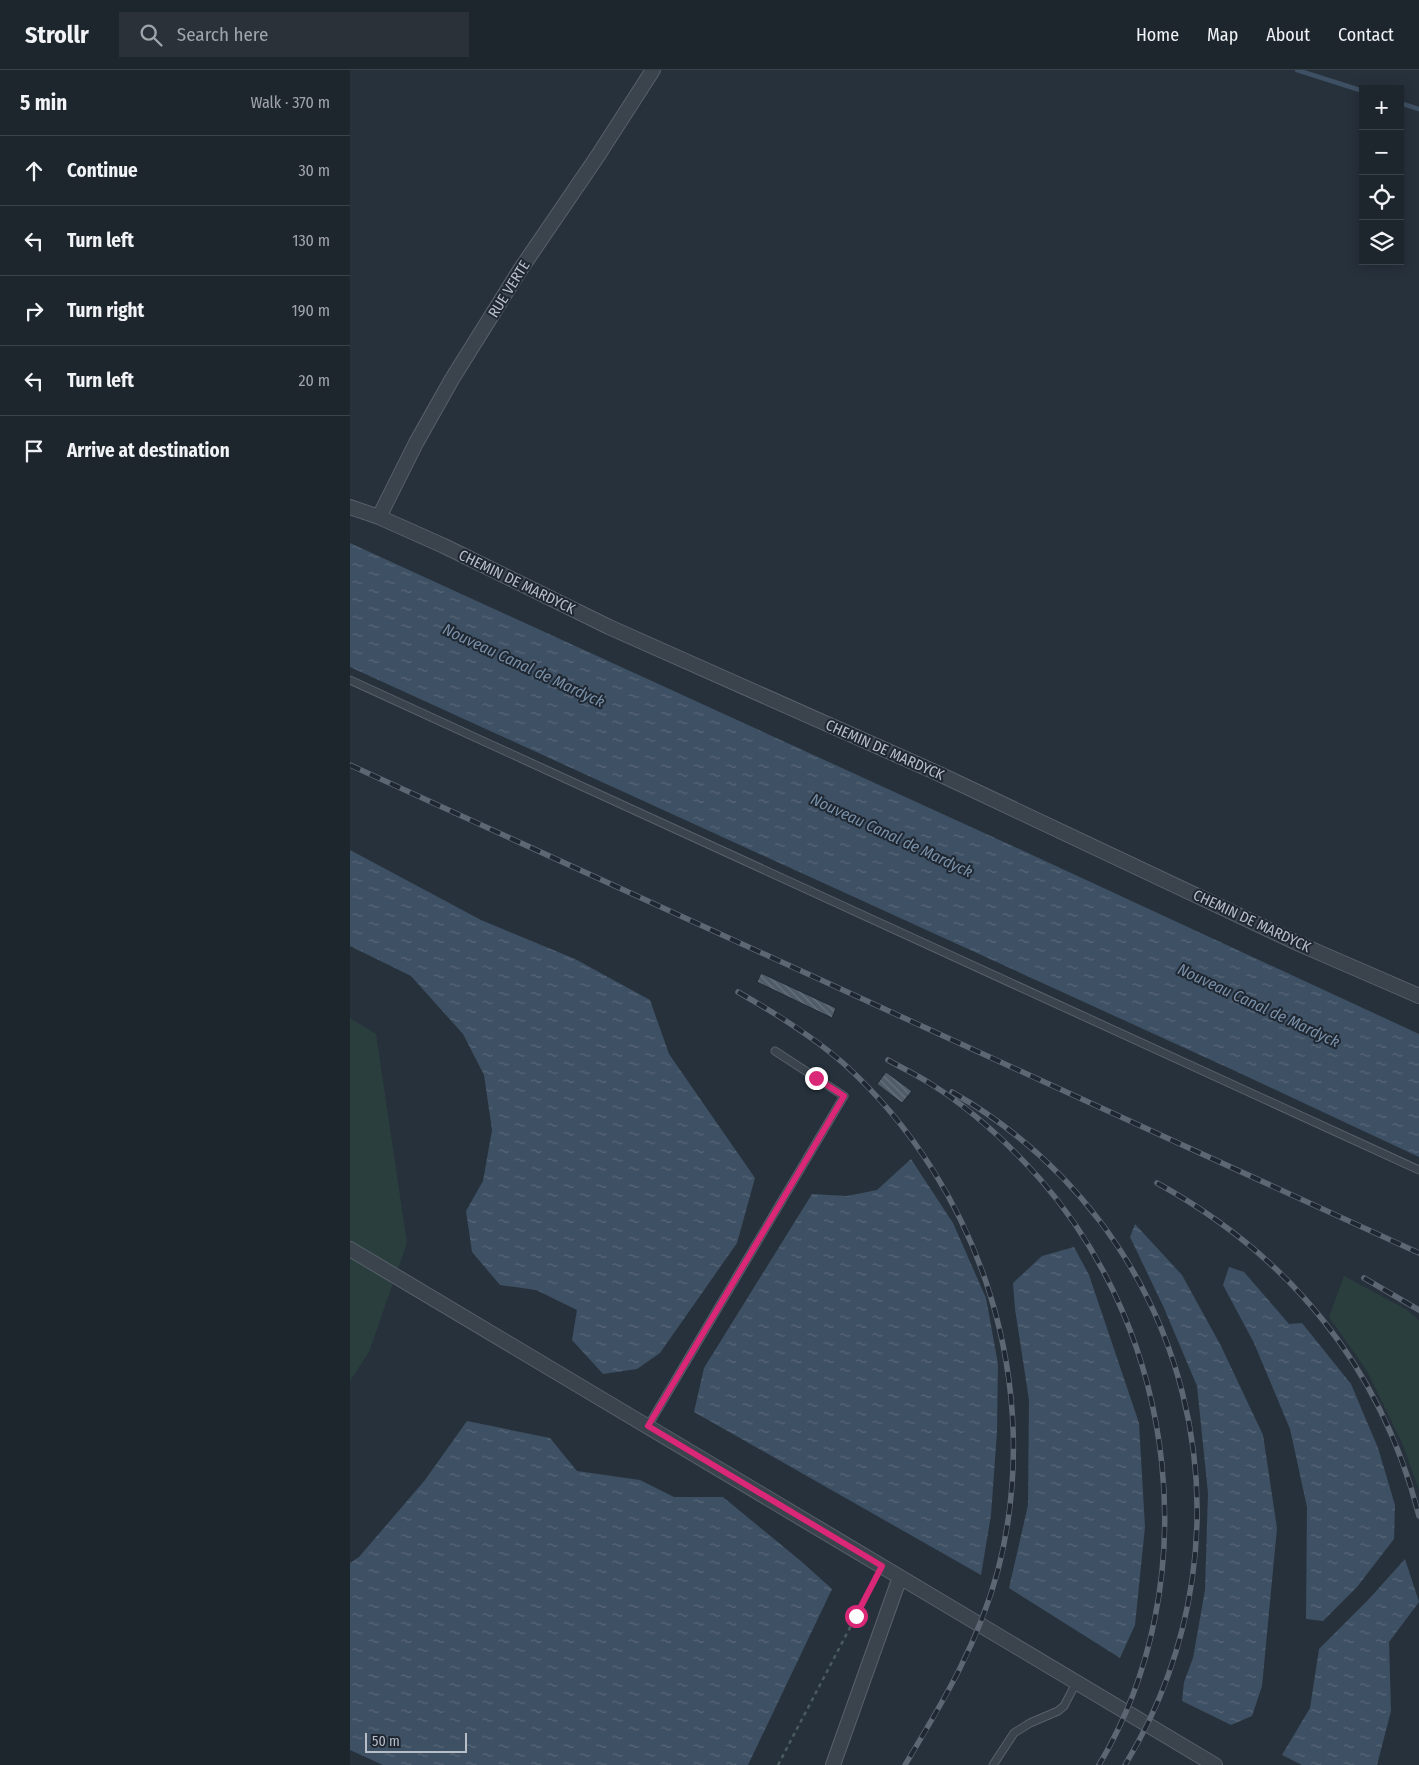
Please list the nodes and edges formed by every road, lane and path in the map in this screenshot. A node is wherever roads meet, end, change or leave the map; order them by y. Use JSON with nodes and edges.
{"nodes":[{"id":1,"x":653,"y":70,"type":"edge"},
{"id":2,"x":350,"y":506,"type":"edge"},
{"id":3,"x":379,"y":516,"type":"junction"},
{"id":4,"x":350,"y":680,"type":"edge"},
{"id":5,"x":1419,"y":996,"type":"edge"},
{"id":6,"x":775,"y":1051,"type":"dead end"},
{"id":7,"x":1419,"y":1170,"type":"edge"},
{"id":8,"x":350,"y":1249,"type":"edge"},
{"id":9,"x":648,"y":1426,"type":"junction"},
{"id":10,"x":882,"y":1566,"type":"junction"},
{"id":11,"x":900,"y":1577,"type":"junction"},
{"id":12,"x":1076,"y":1683,"type":"junction"},
{"id":13,"x":778,"y":1765,"type":"edge"},
{"id":14,"x":833,"y":1765,"type":"edge"},
{"id":15,"x":993,"y":1765,"type":"edge"},
{"id":16,"x":1215,"y":1765,"type":"edge"}],
"edges":[{"from":1,"to":3,"type":"street","name":"RUE VERTE"},
{"from":2,"to":3,"type":"street","name":"CHEMIN DE MARDYCK"},
{"from":3,"to":5,"type":"street","name":"CHEMIN DE MARDYCK"},
{"from":4,"to":7,"type":"lane"},
{"from":6,"to":9,"type":"lane"},
{"from":8,"to":9,"type":"street"},
{"from":9,"to":10,"type":"street"},
{"from":10,"to":11,"type":"street"},
{"from":10,"to":13,"type":"path"},
{"from":11,"to":12,"type":"street"},
{"from":11,"to":14,"type":"street"},
{"from":12,"to":15,"type":"lane"},
{"from":12,"to":16,"type":"street"}]}
